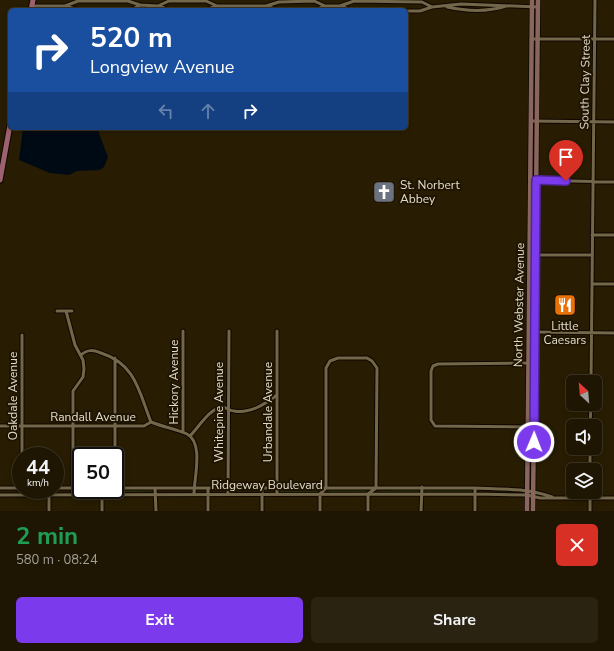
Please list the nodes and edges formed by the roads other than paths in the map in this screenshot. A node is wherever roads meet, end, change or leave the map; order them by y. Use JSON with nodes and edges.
{"nodes":[{"id":1,"x":532,"y":0,"type":"edge"},
{"id":2,"x":538,"y":0,"type":"edge"},
{"id":3,"x":595,"y":0,"type":"edge"},
{"id":4,"x":32,"y":5,"type":"edge"},
{"id":5,"x":65,"y":6,"type":"junction"},
{"id":6,"x":140,"y":6,"type":"junction"},
{"id":7,"x":158,"y":6,"type":"junction"},
{"id":8,"x":217,"y":6,"type":"junction"},
{"id":9,"x":266,"y":6,"type":"junction"},
{"id":10,"x":325,"y":6,"type":"junction"},
{"id":11,"x":340,"y":6,"type":"junction"},
{"id":12,"x":506,"y":6,"type":"junction"},
{"id":13,"x":432,"y":7,"type":"junction"},
{"id":14,"x":444,"y":7,"type":"junction"},
{"id":15,"x":532,"y":7,"type":"junction"},
{"id":16,"x":538,"y":7,"type":"junction"},
{"id":17,"x":72,"y":8,"type":"edge"},
{"id":18,"x":136,"y":8,"type":"edge"},
{"id":19,"x":164,"y":8,"type":"edge"},
{"id":20,"x":211,"y":8,"type":"edge"},
{"id":21,"x":272,"y":8,"type":"edge"},
{"id":22,"x":320,"y":8,"type":"edge"},
{"id":23,"x":346,"y":8,"type":"edge"},
{"id":24,"x":408,"y":11,"type":"edge"},
{"id":25,"x":531,"y":39,"type":"junction"},
{"id":26,"x":537,"y":39,"type":"junction"},
{"id":27,"x":594,"y":39,"type":"junction"},
{"id":28,"x":614,"y":39,"type":"edge"},
{"id":29,"x":530,"y":121,"type":"junction"},
{"id":30,"x":537,"y":121,"type":"junction"},
{"id":31,"x":593,"y":122,"type":"junction"},
{"id":32,"x":614,"y":122,"type":"edge"},
{"id":33,"x":9,"y":130,"type":"edge"},
{"id":34,"x":0,"y":180,"type":"edge"},
{"id":35,"x":530,"y":180,"type":"junction"},
{"id":36,"x":536,"y":180,"type":"junction"},
{"id":37,"x":593,"y":182,"type":"junction"},
{"id":38,"x":614,"y":182,"type":"edge"},
{"id":39,"x":592,"y":235,"type":"junction"},
{"id":40,"x":614,"y":235,"type":"edge"},
{"id":41,"x":529,"y":255,"type":"junction"},
{"id":42,"x":536,"y":255,"type":"junction"},
{"id":43,"x":592,"y":255,"type":"junction"},
{"id":44,"x":592,"y":284,"type":"junction"},
{"id":45,"x":614,"y":284,"type":"edge"},
{"id":46,"x":57,"y":311,"type":"dead end"},
{"id":47,"x":66,"y":311,"type":"junction"},
{"id":48,"x":72,"y":311,"type":"dead end"},
{"id":49,"x":277,"y":330,"type":"dead end"},
{"id":50,"x":183,"y":331,"type":"dead end"},
{"id":51,"x":228,"y":331,"type":"dead end"},
{"id":52,"x":529,"y":332,"type":"junction"},
{"id":53,"x":535,"y":332,"type":"junction"},
{"id":54,"x":591,"y":333,"type":"junction"},
{"id":55,"x":614,"y":333,"type":"edge"},
{"id":56,"x":22,"y":336,"type":"dead end"},
{"id":57,"x":82,"y":355,"type":"junction"},
{"id":58,"x":115,"y":358,"type":"junction"},
{"id":59,"x":528,"y":364,"type":"junction"},
{"id":60,"x":534,"y":364,"type":"junction"},
{"id":61,"x":591,"y":375,"type":"edge"},
{"id":62,"x":277,"y":395,"type":"junction"},
{"id":63,"x":229,"y":409,"type":"junction"},
{"id":64,"x":151,"y":422,"type":"junction"},
{"id":65,"x":0,"y":426,"type":"edge"},
{"id":66,"x":22,"y":426,"type":"junction"},
{"id":67,"x":73,"y":426,"type":"junction"},
{"id":68,"x":115,"y":426,"type":"junction"},
{"id":69,"x":528,"y":426,"type":"junction"},
{"id":70,"x":534,"y":427,"type":"junction"},
{"id":71,"x":182,"y":432,"type":"junction"},
{"id":72,"x":190,"y":436,"type":"junction"},
{"id":73,"x":22,"y":447,"type":"edge"},
{"id":74,"x":73,"y":447,"type":"edge"},
{"id":75,"x":115,"y":447,"type":"edge"},
{"id":76,"x":228,"y":487,"type":"junction"},
{"id":77,"x":422,"y":487,"type":"junction"},
{"id":78,"x":0,"y":488,"type":"edge"},
{"id":79,"x":12,"y":488,"type":"edge"},
{"id":80,"x":124,"y":488,"type":"edge"},
{"id":81,"x":155,"y":488,"type":"junction"},
{"id":82,"x":194,"y":488,"type":"junction"},
{"id":83,"x":208,"y":488,"type":"junction"},
{"id":84,"x":262,"y":488,"type":"junction"},
{"id":85,"x":277,"y":488,"type":"junction"},
{"id":86,"x":326,"y":488,"type":"junction"},
{"id":87,"x":376,"y":488,"type":"junction"},
{"id":88,"x":475,"y":488,"type":"junction"},
{"id":89,"x":527,"y":492,"type":"junction"},
{"id":90,"x":533,"y":493,"type":"junction"},
{"id":91,"x":124,"y":494,"type":"edge"},
{"id":92,"x":156,"y":494,"type":"junction"},
{"id":93,"x":194,"y":494,"type":"junction"},
{"id":94,"x":208,"y":494,"type":"junction"},
{"id":95,"x":228,"y":494,"type":"junction"},
{"id":96,"x":262,"y":494,"type":"junction"},
{"id":97,"x":277,"y":494,"type":"junction"},
{"id":98,"x":320,"y":494,"type":"junction"},
{"id":99,"x":368,"y":494,"type":"junction"},
{"id":100,"x":422,"y":494,"type":"junction"},
{"id":101,"x":475,"y":494,"type":"junction"},
{"id":102,"x":0,"y":495,"type":"edge"},
{"id":103,"x":12,"y":495,"type":"edge"},
{"id":104,"x":553,"y":498,"type":"junction"},
{"id":105,"x":566,"y":498,"type":"edge"},
{"id":106,"x":602,"y":498,"type":"edge"},
{"id":107,"x":614,"y":498,"type":"edge"},
{"id":108,"x":49,"y":499,"type":"edge"},
{"id":109,"x":102,"y":499,"type":"edge"},
{"id":110,"x":590,"y":499,"type":"edge"},
{"id":111,"x":49,"y":511,"type":"edge"},
{"id":112,"x":102,"y":511,"type":"edge"},
{"id":113,"x":156,"y":511,"type":"edge"},
{"id":114,"x":208,"y":511,"type":"edge"},
{"id":115,"x":262,"y":511,"type":"edge"},
{"id":116,"x":320,"y":511,"type":"edge"},
{"id":117,"x":368,"y":511,"type":"edge"},
{"id":118,"x":422,"y":511,"type":"edge"},
{"id":119,"x":475,"y":511,"type":"edge"},
{"id":120,"x":527,"y":511,"type":"edge"},
{"id":121,"x":533,"y":511,"type":"edge"},
{"id":122,"x":590,"y":511,"type":"edge"}],
"edges":[{"from":1,"to":15,"type":"main road","name":"North Webster Avenue"},
{"from":2,"to":16,"type":"main road","name":"North Webster Avenue"},
{"from":3,"to":27,"type":"street","name":"South Clay Street"},
{"from":4,"to":5,"type":"street"},
{"from":5,"to":6,"type":"street"},
{"from":5,"to":17,"type":"street"},
{"from":6,"to":7,"type":"street"},
{"from":6,"to":18,"type":"street"},
{"from":7,"to":8,"type":"street"},
{"from":7,"to":19,"type":"street"},
{"from":8,"to":9,"type":"street"},
{"from":8,"to":20,"type":"street"},
{"from":9,"to":10,"type":"street"},
{"from":9,"to":21,"type":"street"},
{"from":10,"to":11,"type":"street"},
{"from":10,"to":22,"type":"street"},
{"from":11,"to":13,"type":"street"},
{"from":11,"to":23,"type":"street"},
{"from":12,"to":14,"type":"street"},
{"from":12,"to":14,"type":"street"},
{"from":12,"to":15,"type":"street"},
{"from":13,"to":14,"type":"street"},
{"from":13,"to":24,"type":"street"},
{"from":15,"to":16,"type":"street"},
{"from":15,"to":25,"type":"main road","name":"North Webster Avenue"},
{"from":16,"to":26,"type":"main road","name":"North Webster Avenue"},
{"from":25,"to":26,"type":"street"},
{"from":25,"to":29,"type":"main road","name":"North Webster Avenue"},
{"from":26,"to":27,"type":"street"},
{"from":26,"to":30,"type":"main road","name":"North Webster Avenue"},
{"from":27,"to":28,"type":"street"},
{"from":27,"to":31,"type":"street","name":"South Clay Street"},
{"from":29,"to":30,"type":"street"},
{"from":29,"to":35,"type":"main road","name":"North Webster Avenue"},
{"from":30,"to":31,"type":"street"},
{"from":30,"to":36,"type":"main road","name":"North Webster Avenue"},
{"from":31,"to":32,"type":"street"},
{"from":31,"to":37,"type":"street","name":"South Clay Street"},
{"from":33,"to":34,"type":"main road"},
{"from":35,"to":36,"type":"street"},
{"from":35,"to":41,"type":"main road","name":"North Webster Avenue"},
{"from":36,"to":37,"type":"street"},
{"from":36,"to":42,"type":"main road","name":"North Webster Avenue"},
{"from":37,"to":38,"type":"street"},
{"from":37,"to":39,"type":"street","name":"South Clay Street"},
{"from":39,"to":40,"type":"street"},
{"from":39,"to":43,"type":"street","name":"South Clay Street"},
{"from":41,"to":42,"type":"street"},
{"from":41,"to":52,"type":"main road","name":"North Webster Avenue"},
{"from":42,"to":43,"type":"street"},
{"from":42,"to":53,"type":"main road","name":"North Webster Avenue"},
{"from":43,"to":44,"type":"street","name":"South Clay Street"},
{"from":44,"to":45,"type":"street"},
{"from":44,"to":54,"type":"street","name":"South Clay Street"},
{"from":46,"to":47,"type":"street"},
{"from":47,"to":48,"type":"street"},
{"from":47,"to":57,"type":"street"},
{"from":49,"to":62,"type":"street","name":"Urbandale Avenue"},
{"from":50,"to":71,"type":"street","name":"Hickory Avenue"},
{"from":51,"to":63,"type":"street","name":"Whitepine Avenue"},
{"from":52,"to":53,"type":"street"},
{"from":52,"to":59,"type":"main road","name":"North Webster Avenue"},
{"from":53,"to":54,"type":"street"},
{"from":53,"to":60,"type":"main road","name":"North Webster Avenue"},
{"from":54,"to":55,"type":"street"},
{"from":54,"to":61,"type":"street","name":"South Clay Street"},
{"from":56,"to":66,"type":"street","name":"Oakdale Avenue"},
{"from":57,"to":58,"type":"street"},
{"from":57,"to":67,"type":"street"},
{"from":58,"to":64,"type":"street"},
{"from":58,"to":68,"type":"street"},
{"from":59,"to":60,"type":"street"},
{"from":59,"to":69,"type":"main road","name":"North Webster Avenue"},
{"from":59,"to":69,"type":"street"},
{"from":60,"to":70,"type":"main road","name":"North Webster Avenue"},
{"from":62,"to":63,"type":"street"},
{"from":62,"to":85,"type":"street","name":"Urbandale Avenue"},
{"from":63,"to":72,"type":"street"},
{"from":63,"to":76,"type":"street","name":"Whitepine Avenue"},
{"from":64,"to":68,"type":"street","name":"Randall Avenue"},
{"from":64,"to":71,"type":"street","name":"Randall Avenue"},
{"from":65,"to":66,"type":"street","name":"Randall Avenue"},
{"from":66,"to":67,"type":"street","name":"Randall Avenue"},
{"from":66,"to":73,"type":"street","name":"Oakdale Avenue"},
{"from":67,"to":68,"type":"street","name":"Randall Avenue"},
{"from":67,"to":74,"type":"street"},
{"from":68,"to":75,"type":"street"},
{"from":69,"to":70,"type":"street"},
{"from":69,"to":89,"type":"main road","name":"North Webster Avenue"},
{"from":70,"to":90,"type":"main road","name":"North Webster Avenue"},
{"from":71,"to":72,"type":"street","name":"Randall Avenue"},
{"from":72,"to":82,"type":"street"},
{"from":76,"to":83,"type":"street","name":"Ridgeway Boulevard"},
{"from":76,"to":84,"type":"street","name":"Ridgeway Boulevard"},
{"from":76,"to":95,"type":"street","name":"Whitepine Avenue"},
{"from":77,"to":87,"type":"street","name":"Ridgeway Boulevard"},
{"from":77,"to":88,"type":"street","name":"Ridgeway Boulevard"},
{"from":77,"to":100,"type":"street"},
{"from":78,"to":79,"type":"street"},
{"from":80,"to":81,"type":"street","name":"Ridgeway Boulevard"},
{"from":81,"to":82,"type":"street","name":"Ridgeway Boulevard"},
{"from":81,"to":92,"type":"street"},
{"from":82,"to":83,"type":"street","name":"Ridgeway Boulevard"},
{"from":82,"to":93,"type":"street"},
{"from":83,"to":94,"type":"street"},
{"from":84,"to":85,"type":"street","name":"Ridgeway Boulevard"},
{"from":84,"to":96,"type":"street"},
{"from":85,"to":86,"type":"street","name":"Ridgeway Boulevard"},
{"from":85,"to":97,"type":"street","name":"Urbandale Avenue"},
{"from":86,"to":87,"type":"street","name":"Ridgeway Boulevard"},
{"from":86,"to":87,"type":"street"},
{"from":86,"to":98,"type":"street"},
{"from":87,"to":99,"type":"street"},
{"from":88,"to":89,"type":"street","name":"Ridgeway Boulevard"},
{"from":88,"to":101,"type":"street"},
{"from":89,"to":90,"type":"street","name":"Ridgeway Boulevard"},
{"from":89,"to":101,"type":"street","name":"Ridgeway Boulevard"},
{"from":89,"to":120,"type":"main road","name":"North Webster Avenue"},
{"from":90,"to":104,"type":"street"},
{"from":90,"to":104,"type":"street"},
{"from":90,"to":121,"type":"main road","name":"North Webster Avenue"},
{"from":91,"to":92,"type":"street","name":"Ridgeway Boulevard"},
{"from":92,"to":93,"type":"street","name":"Ridgeway Boulevard"},
{"from":92,"to":113,"type":"street"},
{"from":93,"to":94,"type":"street","name":"Ridgeway Boulevard"},
{"from":94,"to":95,"type":"street","name":"Ridgeway Boulevard"},
{"from":94,"to":114,"type":"street"},
{"from":95,"to":96,"type":"street","name":"Ridgeway Boulevard"},
{"from":96,"to":97,"type":"street","name":"Ridgeway Boulevard"},
{"from":96,"to":115,"type":"street"},
{"from":97,"to":98,"type":"street","name":"Ridgeway Boulevard"},
{"from":98,"to":99,"type":"street","name":"Ridgeway Boulevard"},
{"from":98,"to":116,"type":"street"},
{"from":99,"to":100,"type":"street","name":"Ridgeway Boulevard"},
{"from":99,"to":117,"type":"street"},
{"from":100,"to":101,"type":"street","name":"Ridgeway Boulevard"},
{"from":100,"to":118,"type":"street"},
{"from":101,"to":119,"type":"street"},
{"from":102,"to":103,"type":"street","name":"Ridgeway Boulevard"},
{"from":104,"to":105,"type":"street"},
{"from":106,"to":107,"type":"street"},
{"from":108,"to":111,"type":"street"},
{"from":109,"to":112,"type":"street"},
{"from":110,"to":122,"type":"street"}]}
